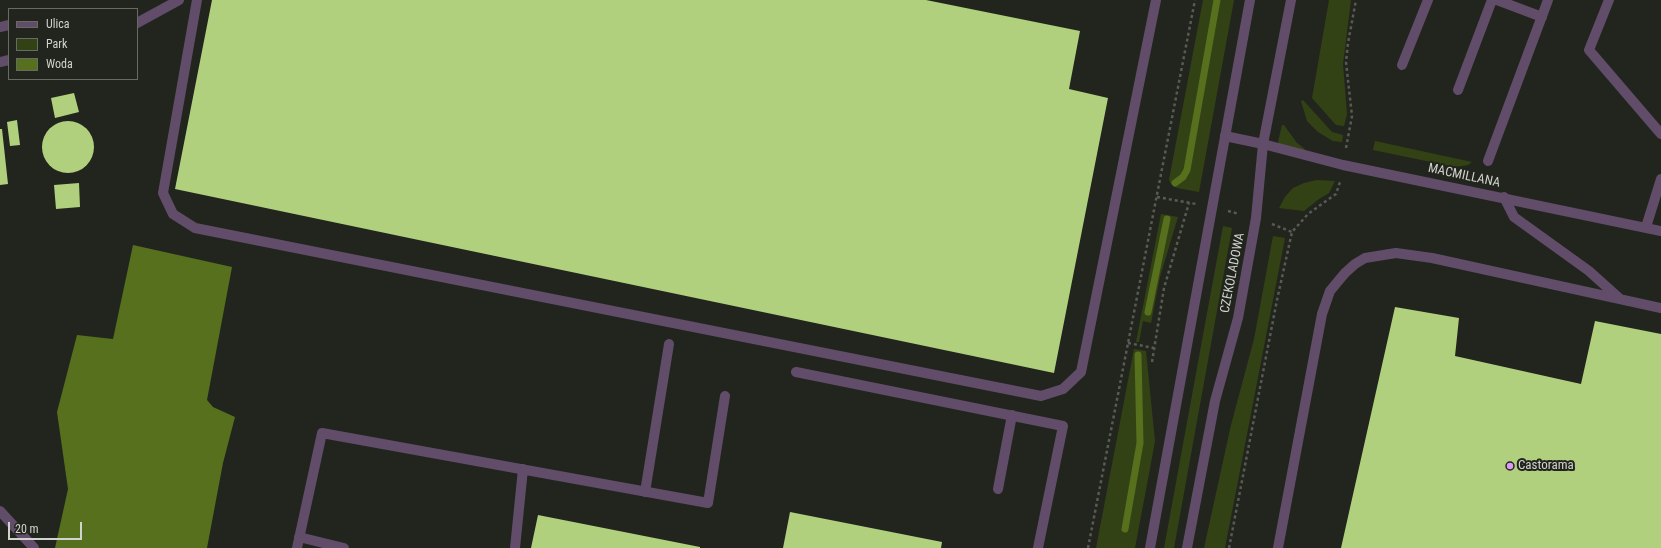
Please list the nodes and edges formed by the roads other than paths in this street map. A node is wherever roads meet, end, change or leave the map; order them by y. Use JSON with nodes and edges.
{"nodes":[{"id":1,"x":179,"y":0,"type":"edge"},
{"id":2,"x":197,"y":0,"type":"edge"},
{"id":3,"x":1156,"y":0,"type":"edge"},
{"id":4,"x":1250,"y":0,"type":"edge"},
{"id":5,"x":1291,"y":0,"type":"edge"},
{"id":6,"x":1428,"y":0,"type":"edge"},
{"id":7,"x":1492,"y":0,"type":"edge"},
{"id":8,"x":1497,"y":0,"type":"edge"},
{"id":9,"x":1548,"y":0,"type":"edge"},
{"id":10,"x":1609,"y":0,"type":"edge"},
{"id":11,"x":1542,"y":17,"type":"junction"},
{"id":12,"x":138,"y":21,"type":"edge"},
{"id":13,"x":1402,"y":65,"type":"dead end"},
{"id":14,"x":1458,"y":90,"type":"dead end"},
{"id":15,"x":1661,"y":134,"type":"edge"},
{"id":16,"x":1225,"y":136,"type":"junction"},
{"id":17,"x":1263,"y":144,"type":"junction"},
{"id":18,"x":1488,"y":161,"type":"dead end"},
{"id":19,"x":1661,"y":179,"type":"edge"},
{"id":20,"x":1504,"y":197,"type":"junction"},
{"id":21,"x":1646,"y":227,"type":"junction"},
{"id":22,"x":1661,"y":231,"type":"edge"},
{"id":23,"x":1620,"y":299,"type":"junction"},
{"id":24,"x":1661,"y":308,"type":"edge"},
{"id":25,"x":669,"y":344,"type":"dead end"},
{"id":26,"x":796,"y":372,"type":"dead end"},
{"id":27,"x":725,"y":396,"type":"dead end"},
{"id":28,"x":1012,"y":415,"type":"junction"},
{"id":29,"x":523,"y":469,"type":"junction"},
{"id":30,"x":998,"y":489,"type":"dead end"},
{"id":31,"x":645,"y":492,"type":"junction"},
{"id":32,"x":0,"y":511,"type":"edge"},
{"id":33,"x":300,"y":537,"type":"junction"},
{"id":34,"x":34,"y":548,"type":"edge"},
{"id":35,"x":297,"y":548,"type":"edge"},
{"id":36,"x":344,"y":548,"type":"edge"},
{"id":37,"x":515,"y":548,"type":"edge"},
{"id":38,"x":1038,"y":548,"type":"edge"},
{"id":39,"x":1150,"y":548,"type":"edge"},
{"id":40,"x":1187,"y":548,"type":"edge"},
{"id":41,"x":1278,"y":548,"type":"edge"}],
"edges":[{"from":1,"to":12,"type":"street"},
{"from":2,"to":3,"type":"street"},
{"from":4,"to":16,"type":"street"},
{"from":5,"to":17,"type":"street","name":"CZEKOLADOWA"},
{"from":6,"to":13,"type":"street"},
{"from":7,"to":14,"type":"street"},
{"from":8,"to":11,"type":"street"},
{"from":9,"to":11,"type":"street"},
{"from":10,"to":15,"type":"street"},
{"from":11,"to":18,"type":"street"},
{"from":16,"to":17,"type":"street","name":"MACMILLANA"},
{"from":16,"to":39,"type":"street"},
{"from":17,"to":20,"type":"street","name":"MACMILLANA"},
{"from":17,"to":40,"type":"street","name":"CZEKOLADOWA"},
{"from":19,"to":21,"type":"street"},
{"from":20,"to":21,"type":"street","name":"MACMILLANA"},
{"from":20,"to":23,"type":"street"},
{"from":21,"to":22,"type":"street","name":"MACMILLANA"},
{"from":23,"to":24,"type":"street"},
{"from":23,"to":41,"type":"street"},
{"from":25,"to":31,"type":"street"},
{"from":26,"to":28,"type":"street"},
{"from":27,"to":31,"type":"street"},
{"from":28,"to":30,"type":"street"},
{"from":28,"to":38,"type":"street"},
{"from":29,"to":31,"type":"street"},
{"from":29,"to":33,"type":"street"},
{"from":29,"to":37,"type":"street"},
{"from":32,"to":34,"type":"street"},
{"from":33,"to":35,"type":"street"},
{"from":33,"to":36,"type":"street"}]}
